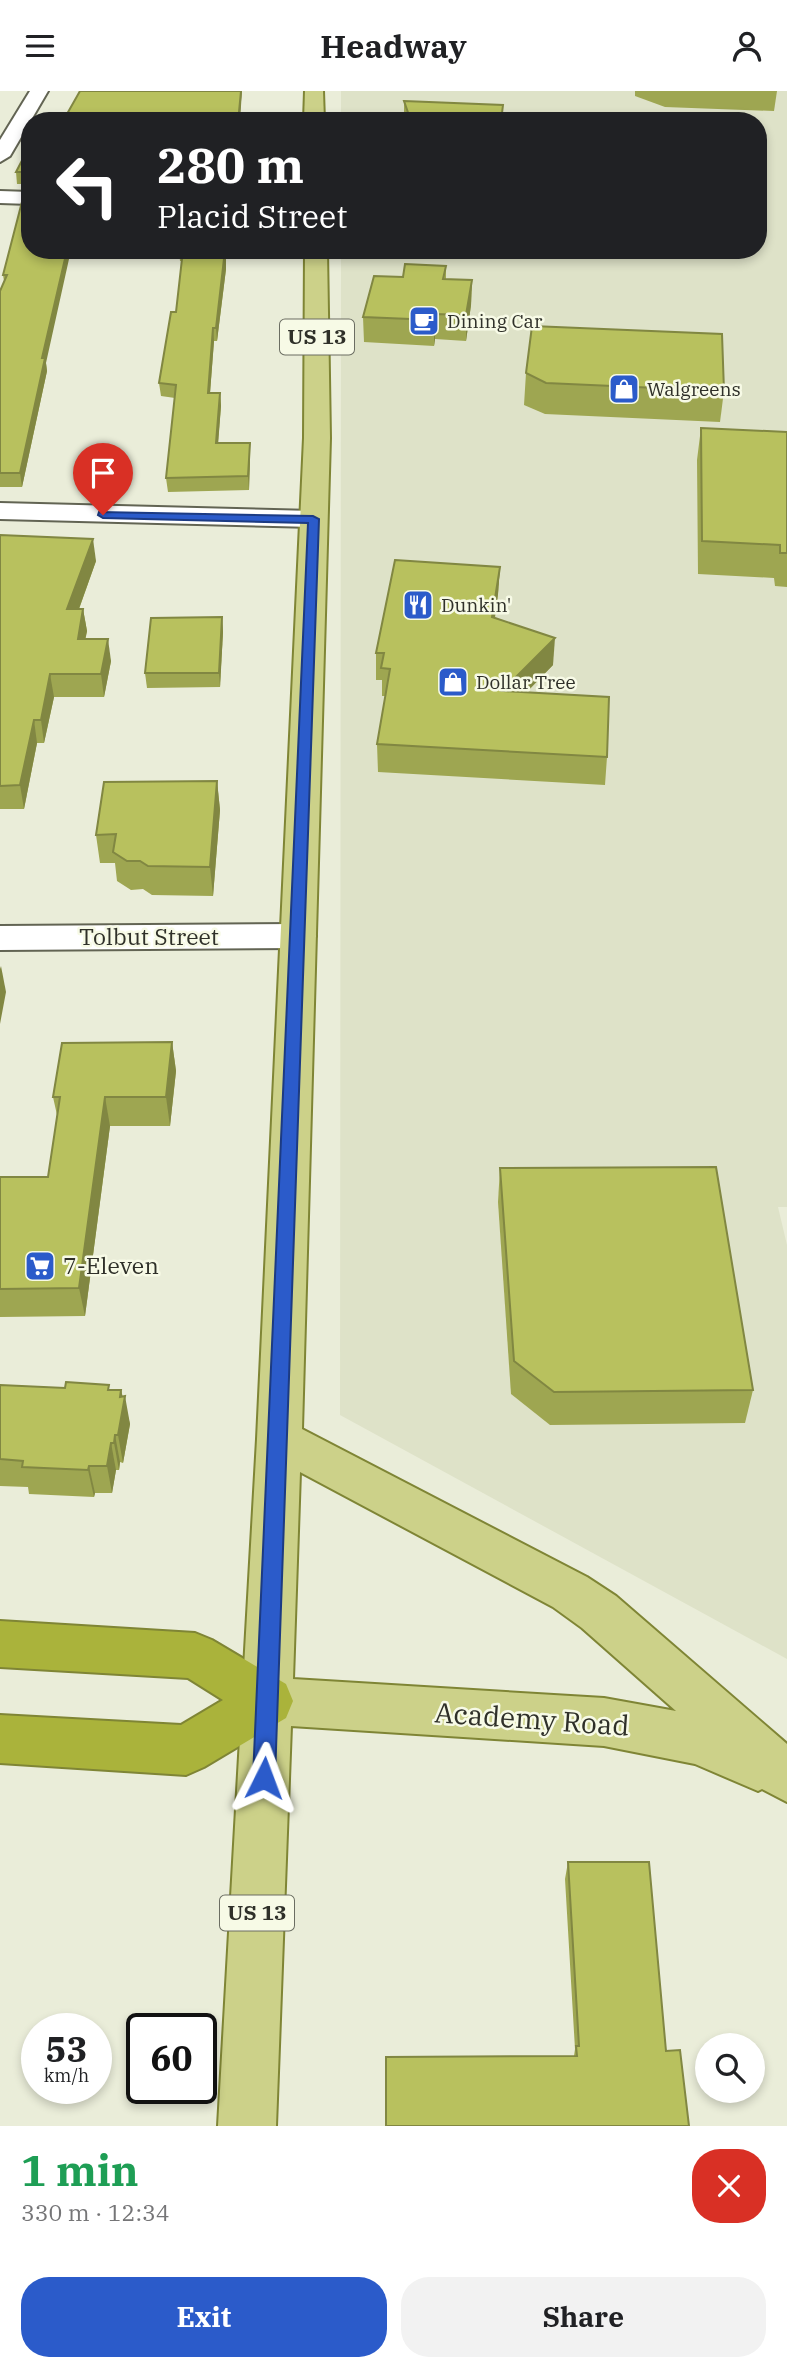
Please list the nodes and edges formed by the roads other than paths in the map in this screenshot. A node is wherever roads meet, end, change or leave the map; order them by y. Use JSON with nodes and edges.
{"nodes":[{"id":1,"x":39,"y":91,"type":"edge"},
{"id":2,"x":314,"y":91,"type":"edge"},
{"id":3,"x":26,"y":112,"type":"edge"},
{"id":4,"x":314,"y":112,"type":"edge"},
{"id":5,"x":21,"y":121,"type":"edge"},
{"id":6,"x":0,"y":156,"type":"edge"},
{"id":7,"x":0,"y":197,"type":"edge"},
{"id":8,"x":21,"y":198,"type":"edge"},
{"id":9,"x":316,"y":259,"type":"edge"},
{"id":10,"x":0,"y":511,"type":"edge"},
{"id":11,"x":313,"y":519,"type":"junction"},
{"id":12,"x":298,"y":936,"type":"junction"},
{"id":13,"x":0,"y":938,"type":"edge"},
{"id":14,"x":278,"y":1439,"type":"junction"},
{"id":15,"x":0,"y":1644,"type":"edge"},
{"id":16,"x":268,"y":1701,"type":"junction"},
{"id":17,"x":0,"y":1739,"type":"edge"},
{"id":18,"x":787,"y":1779,"type":"edge"},
{"id":19,"x":247,"y":2126,"type":"edge"}],
"edges":[{"from":1,"to":3,"type":"street"},
{"from":2,"to":4,"type":"main road"},
{"from":5,"to":6,"type":"street"},
{"from":7,"to":8,"type":"street"},
{"from":9,"to":11,"type":"main road","number":"US 13"},
{"from":10,"to":11,"type":"street"},
{"from":11,"to":12,"type":"main road","number":"US 13"},
{"from":12,"to":13,"type":"street","name":"Tolbut Street"},
{"from":12,"to":14,"type":"main road","number":"US 13"},
{"from":14,"to":16,"type":"main road","number":"US 13"},
{"from":14,"to":18,"type":"main road"},
{"from":15,"to":16,"type":"highway"},
{"from":16,"to":17,"type":"highway"},
{"from":16,"to":18,"type":"main road","name":"Academy Road"},
{"from":16,"to":19,"type":"main road","number":"US 13"}]}
